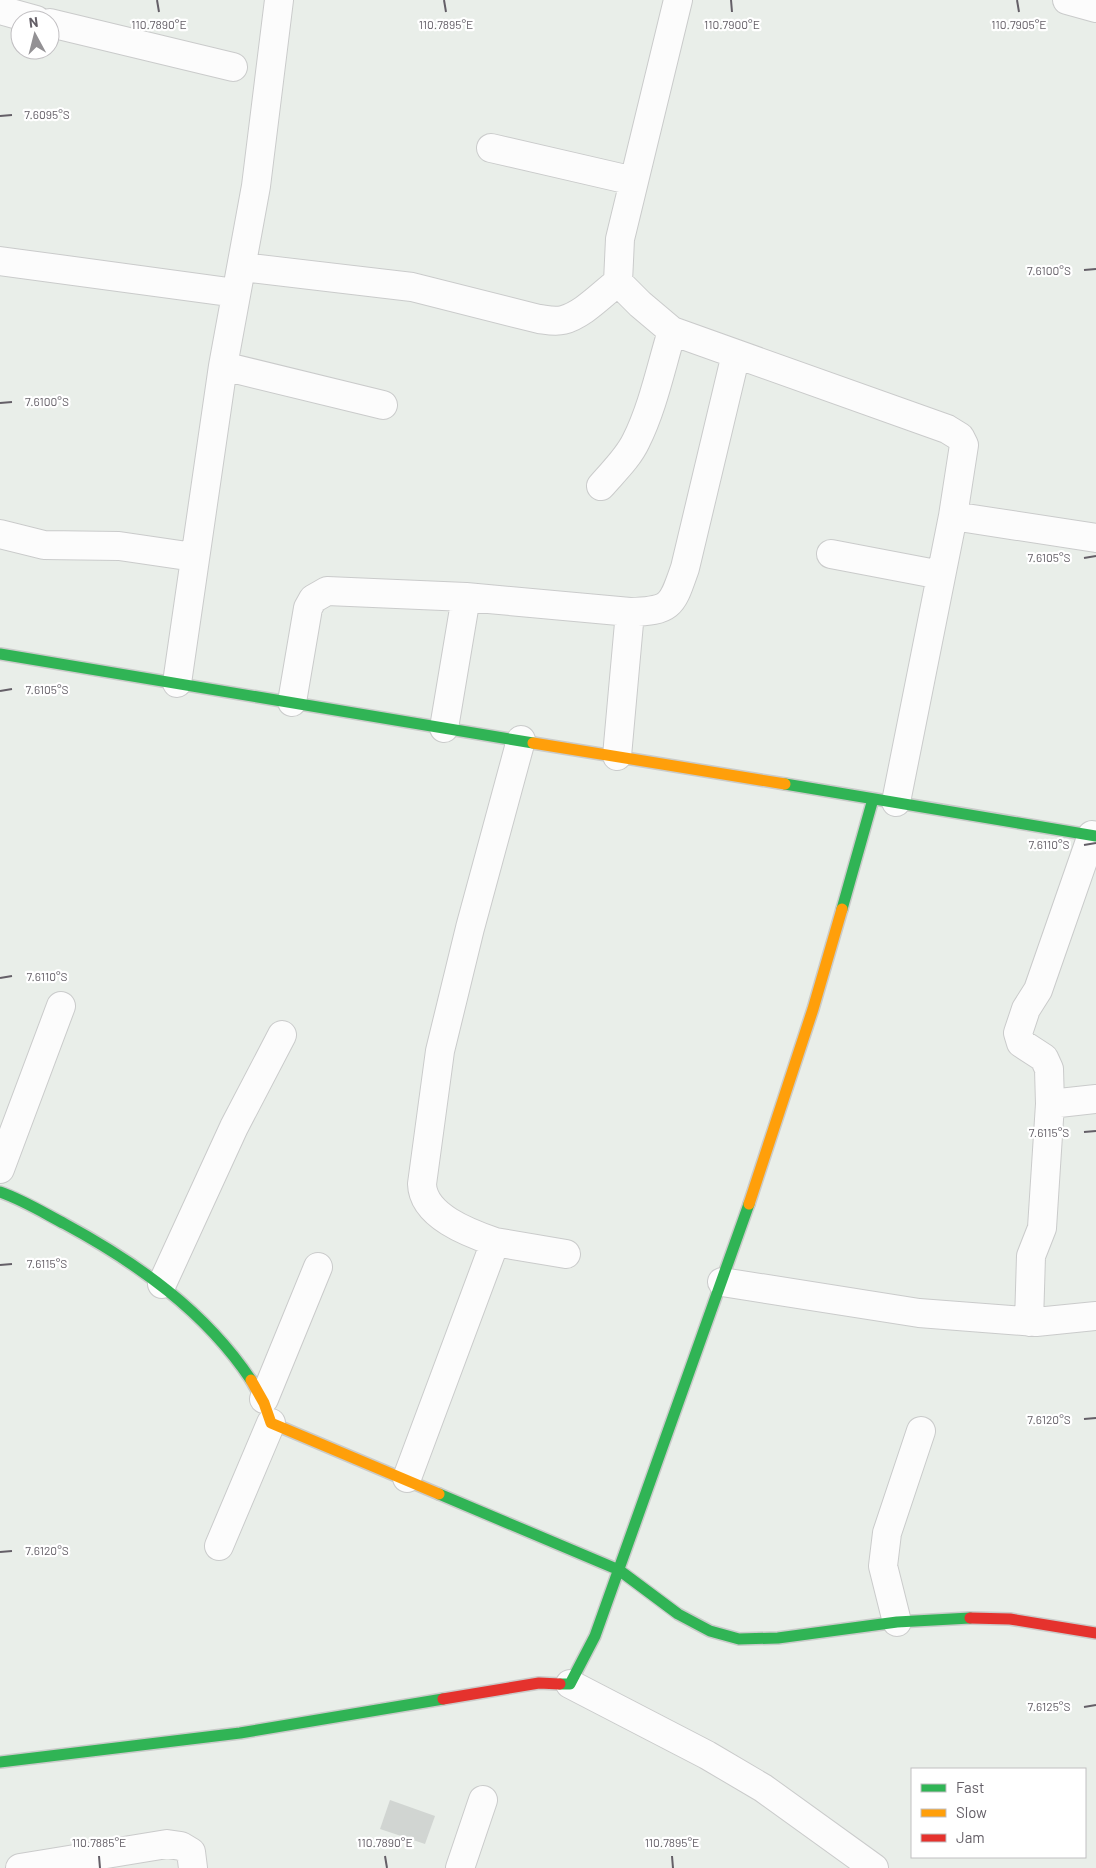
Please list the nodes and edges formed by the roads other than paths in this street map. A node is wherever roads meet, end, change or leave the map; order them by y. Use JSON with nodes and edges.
{"nodes":[{"id":1,"x":279,"y":0,"type":"edge"},
{"id":2,"x":678,"y":0,"type":"edge"},
{"id":3,"x":1067,"y":0,"type":"edge"},
{"id":4,"x":1096,"y":8,"type":"edge"},
{"id":5,"x":60,"y":25,"type":"edge"},
{"id":6,"x":233,"y":68,"type":"dead end"},
{"id":7,"x":491,"y":148,"type":"dead end"},
{"id":8,"x":634,"y":181,"type":"junction"},
{"id":9,"x":0,"y":261,"type":"edge"},
{"id":10,"x":242,"y":267,"type":"junction"},
{"id":11,"x":618,"y":282,"type":"junction"},
{"id":12,"x":236,"y":293,"type":"junction"},
{"id":13,"x":672,"y":331,"type":"junction"},
{"id":14,"x":736,"y":354,"type":"junction"},
{"id":15,"x":223,"y":366,"type":"junction"},
{"id":16,"x":382,"y":405,"type":"dead end"},
{"id":17,"x":600,"y":486,"type":"dead end"},
{"id":18,"x":953,"y":516,"type":"junction"},
{"id":19,"x":0,"y":534,"type":"edge"},
{"id":20,"x":1096,"y":538,"type":"edge"},
{"id":21,"x":831,"y":554,"type":"dead end"},
{"id":22,"x":194,"y":557,"type":"junction"},
{"id":23,"x":940,"y":575,"type":"junction"},
{"id":24,"x":466,"y":597,"type":"junction"},
{"id":25,"x":630,"y":612,"type":"junction"},
{"id":26,"x":0,"y":654,"type":"edge"},
{"id":27,"x":177,"y":683,"type":"junction"},
{"id":28,"x":292,"y":702,"type":"junction"},
{"id":29,"x":444,"y":728,"type":"junction"},
{"id":30,"x":521,"y":740,"type":"junction"},
{"id":31,"x":617,"y":756,"type":"junction"},
{"id":32,"x":885,"y":801,"type":"junction"},
{"id":33,"x":1094,"y":836,"type":"edge"},
{"id":34,"x":61,"y":1006,"type":"dead end"},
{"id":35,"x":282,"y":1035,"type":"dead end"},
{"id":36,"x":1096,"y":1099,"type":"edge"},
{"id":37,"x":1050,"y":1104,"type":"junction"},
{"id":38,"x":0,"y":1169,"type":"edge"},
{"id":39,"x":0,"y":1192,"type":"edge"},
{"id":40,"x":495,"y":1242,"type":"junction"},
{"id":41,"x":566,"y":1254,"type":"dead end"},
{"id":42,"x":318,"y":1268,"type":"dead end"},
{"id":43,"x":722,"y":1282,"type":"junction"},
{"id":44,"x":162,"y":1284,"type":"junction"},
{"id":45,"x":1096,"y":1316,"type":"edge"},
{"id":46,"x":1029,"y":1322,"type":"junction"},
{"id":47,"x":268,"y":1411,"type":"junction"},
{"id":48,"x":921,"y":1431,"type":"dead end"},
{"id":49,"x":407,"y":1478,"type":"junction"},
{"id":50,"x":220,"y":1546,"type":"dead end"},
{"id":51,"x":619,"y":1570,"type":"junction"},
{"id":52,"x":897,"y":1622,"type":"junction"},
{"id":53,"x":1096,"y":1633,"type":"edge"},
{"id":54,"x":570,"y":1684,"type":"junction"},
{"id":55,"x":0,"y":1762,"type":"edge"},
{"id":56,"x":483,"y":1800,"type":"dead end"},
{"id":57,"x":20,"y":1868,"type":"edge"},
{"id":58,"x":193,"y":1868,"type":"edge"},
{"id":59,"x":460,"y":1868,"type":"edge"},
{"id":60,"x":874,"y":1868,"type":"edge"}],
"edges":[{"from":1,"to":10,"type":"street"},
{"from":2,"to":8,"type":"street"},
{"from":3,"to":4,"type":"street"},
{"from":5,"to":6,"type":"street"},
{"from":7,"to":8,"type":"street"},
{"from":8,"to":11,"type":"street"},
{"from":9,"to":12,"type":"street"},
{"from":10,"to":11,"type":"street"},
{"from":10,"to":12,"type":"street"},
{"from":11,"to":13,"type":"street"},
{"from":12,"to":15,"type":"street"},
{"from":13,"to":14,"type":"street"},
{"from":13,"to":17,"type":"street"},
{"from":14,"to":18,"type":"street"},
{"from":14,"to":25,"type":"street"},
{"from":15,"to":16,"type":"street"},
{"from":15,"to":22,"type":"street"},
{"from":18,"to":20,"type":"street"},
{"from":18,"to":23,"type":"street"},
{"from":19,"to":22,"type":"street"},
{"from":21,"to":23,"type":"street"},
{"from":22,"to":27,"type":"street"},
{"from":23,"to":32,"type":"street"},
{"from":24,"to":25,"type":"street"},
{"from":24,"to":28,"type":"street"},
{"from":24,"to":29,"type":"street"},
{"from":25,"to":31,"type":"street"},
{"from":26,"to":27,"type":"street"},
{"from":27,"to":28,"type":"street"},
{"from":28,"to":29,"type":"street"},
{"from":29,"to":30,"type":"street"},
{"from":30,"to":31,"type":"street"},
{"from":30,"to":40,"type":"street"},
{"from":31,"to":32,"type":"street"},
{"from":32,"to":33,"type":"street"},
{"from":32,"to":43,"type":"street"},
{"from":33,"to":37,"type":"street"},
{"from":34,"to":38,"type":"street"},
{"from":35,"to":44,"type":"street"},
{"from":36,"to":37,"type":"street"},
{"from":37,"to":46,"type":"street"},
{"from":39,"to":44,"type":"street"},
{"from":40,"to":41,"type":"street"},
{"from":40,"to":49,"type":"street"},
{"from":42,"to":47,"type":"street"},
{"from":43,"to":46,"type":"street"},
{"from":43,"to":51,"type":"street"},
{"from":44,"to":47,"type":"street"},
{"from":45,"to":46,"type":"street"},
{"from":47,"to":49,"type":"street"},
{"from":47,"to":50,"type":"street"},
{"from":48,"to":52,"type":"street"},
{"from":49,"to":51,"type":"street"},
{"from":51,"to":52,"type":"street"},
{"from":51,"to":54,"type":"street"},
{"from":52,"to":53,"type":"street"},
{"from":54,"to":55,"type":"street"},
{"from":54,"to":60,"type":"street"},
{"from":56,"to":59,"type":"street"},
{"from":57,"to":58,"type":"street"}]}
